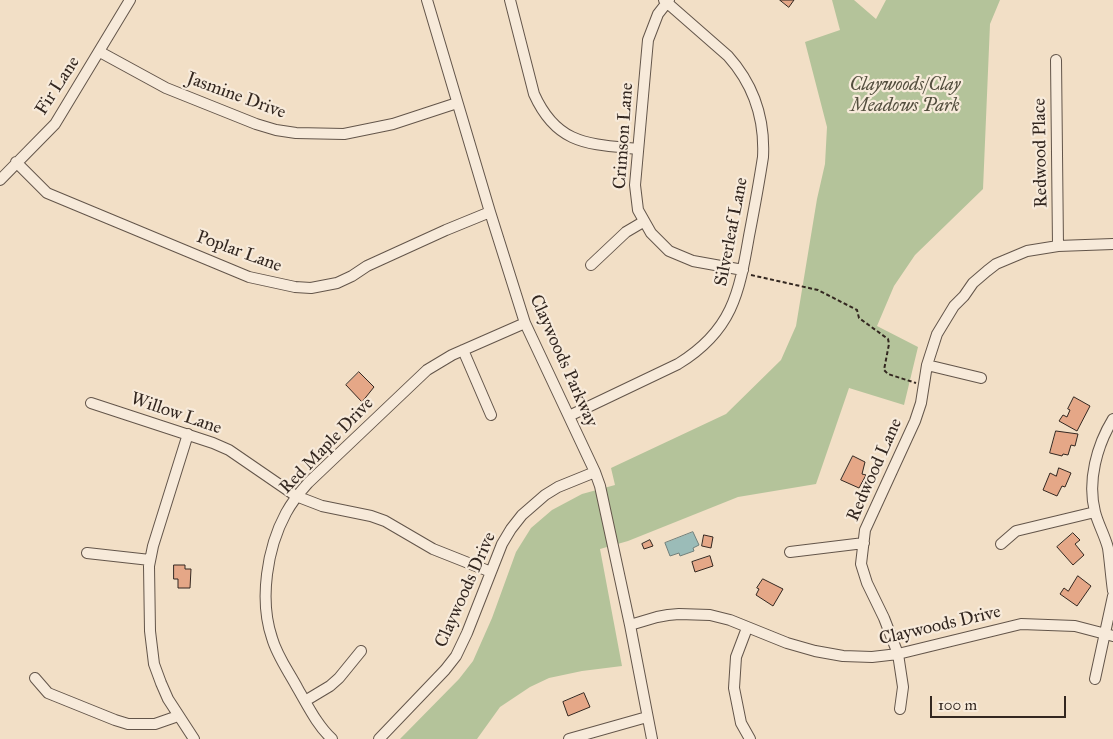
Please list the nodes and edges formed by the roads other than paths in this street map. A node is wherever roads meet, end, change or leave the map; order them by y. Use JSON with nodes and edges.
{"nodes":[{"id":1,"x":130,"y":0,"type":"edge"},
{"id":2,"x":427,"y":0,"type":"edge"},
{"id":3,"x":510,"y":0,"type":"edge"},
{"id":4,"x":667,"y":1,"type":"edge"},
{"id":5,"x":100,"y":52,"type":"junction"},
{"id":6,"x":1056,"y":60,"type":"dead end"},
{"id":7,"x":457,"y":102,"type":"junction"},
{"id":8,"x":638,"y":149,"type":"junction"},
{"id":9,"x":16,"y":162,"type":"junction"},
{"id":10,"x":0,"y":180,"type":"edge"},
{"id":11,"x":490,"y":212,"type":"junction"},
{"id":12,"x":643,"y":222,"type":"junction"},
{"id":13,"x":1113,"y":244,"type":"edge"},
{"id":14,"x":1058,"y":246,"type":"junction"},
{"id":15,"x":591,"y":265,"type":"dead end"},
{"id":16,"x":743,"y":270,"type":"junction"},
{"id":17,"x":525,"y":323,"type":"junction"},
{"id":18,"x":463,"y":350,"type":"junction"},
{"id":19,"x":927,"y":366,"type":"junction"},
{"id":20,"x":981,"y":378,"type":"dead end"},
{"id":21,"x":91,"y":403,"type":"dead end"},
{"id":22,"x":491,"y":415,"type":"dead end"},
{"id":23,"x":569,"y":416,"type":"junction"},
{"id":24,"x":1111,"y":425,"type":"edge"},
{"id":25,"x":188,"y":434,"type":"junction"},
{"id":26,"x":595,"y":472,"type":"junction"},
{"id":27,"x":296,"y":496,"type":"junction"},
{"id":28,"x":1095,"y":512,"type":"junction"},
{"id":29,"x":864,"y":543,"type":"junction"},
{"id":30,"x":1001,"y":544,"type":"dead end"},
{"id":31,"x":790,"y":552,"type":"dead end"},
{"id":32,"x":87,"y":553,"type":"dead end"},
{"id":33,"x":150,"y":560,"type":"junction"},
{"id":34,"x":491,"y":572,"type":"junction"},
{"id":35,"x":1113,"y":590,"type":"edge"},
{"id":36,"x":1113,"y":596,"type":"edge"},
{"id":37,"x":630,"y":625,"type":"junction"},
{"id":38,"x":747,"y":628,"type":"junction"},
{"id":39,"x":1109,"y":635,"type":"edge"},
{"id":40,"x":361,"y":651,"type":"dead end"},
{"id":41,"x":898,"y":654,"type":"junction"},
{"id":42,"x":35,"y":678,"type":"dead end"},
{"id":43,"x":1095,"y":679,"type":"dead end"},
{"id":44,"x":305,"y":701,"type":"junction"},
{"id":45,"x":900,"y":709,"type":"dead end"},
{"id":46,"x":178,"y":716,"type":"junction"},
{"id":47,"x":647,"y":717,"type":"junction"},
{"id":48,"x":194,"y":739,"type":"edge"},
{"id":49,"x":332,"y":739,"type":"edge"},
{"id":50,"x":379,"y":739,"type":"edge"},
{"id":51,"x":569,"y":739,"type":"edge"},
{"id":52,"x":652,"y":739,"type":"edge"},
{"id":53,"x":750,"y":739,"type":"edge"}],
"edges":[{"from":1,"to":5,"type":"street","name":"Fir Lane"},
{"from":2,"to":7,"type":"street","name":"Claywoods Parkway"},
{"from":3,"to":8,"type":"street"},
{"from":4,"to":8,"type":"street","name":"Crimson Lane"},
{"from":4,"to":16,"type":"street","name":"Silverleaf Lane"},
{"from":5,"to":7,"type":"street","name":"Jasmine Drive"},
{"from":5,"to":9,"type":"street","name":"Fir Lane"},
{"from":6,"to":14,"type":"street","name":"Redwood Place"},
{"from":7,"to":11,"type":"street","name":"Claywoods Parkway"},
{"from":8,"to":12,"type":"street","name":"Crimson Lane"},
{"from":9,"to":10,"type":"street","name":"Fir Lane"},
{"from":9,"to":11,"type":"street","name":"Poplar Lane"},
{"from":11,"to":17,"type":"street","name":"Claywoods Parkway"},
{"from":12,"to":15,"type":"street"},
{"from":12,"to":16,"type":"street","name":"Crimson Lane"},
{"from":13,"to":14,"type":"street","name":"Redwood Lane"},
{"from":14,"to":19,"type":"street","name":"Redwood Lane"},
{"from":16,"to":23,"type":"street","name":"Silverleaf Lane"},
{"from":17,"to":18,"type":"street","name":"Red Maple Drive"},
{"from":17,"to":23,"type":"street","name":"Claywoods Parkway"},
{"from":18,"to":22,"type":"street"},
{"from":18,"to":27,"type":"street","name":"Red Maple Drive"},
{"from":19,"to":20,"type":"street"},
{"from":19,"to":29,"type":"street","name":"Redwood Lane"},
{"from":21,"to":25,"type":"street","name":"Willow Lane"},
{"from":23,"to":26,"type":"street","name":"Claywoods Parkway"},
{"from":24,"to":28,"type":"street"},
{"from":25,"to":27,"type":"street","name":"Willow Lane"},
{"from":25,"to":33,"type":"street"},
{"from":26,"to":34,"type":"street","name":"Claywoods Drive"},
{"from":26,"to":37,"type":"street","name":"Claywoods Parkway"},
{"from":27,"to":34,"type":"street","name":"Willow Lane"},
{"from":27,"to":44,"type":"street","name":"Red Maple Drive"},
{"from":28,"to":30,"type":"street"},
{"from":28,"to":35,"type":"street"},
{"from":29,"to":31,"type":"street"},
{"from":29,"to":41,"type":"street","name":"Redwood Lane"},
{"from":32,"to":33,"type":"street"},
{"from":33,"to":46,"type":"street"},
{"from":34,"to":50,"type":"street","name":"Claywoods Drive"},
{"from":36,"to":39,"type":"street"},
{"from":37,"to":38,"type":"street","name":"Claywoods Drive"},
{"from":37,"to":47,"type":"street","name":"Claywoods Parkway"},
{"from":38,"to":41,"type":"street","name":"Claywoods Drive"},
{"from":38,"to":53,"type":"street"},
{"from":39,"to":41,"type":"street","name":"Claywoods Drive"},
{"from":39,"to":43,"type":"street"},
{"from":40,"to":44,"type":"street"},
{"from":41,"to":45,"type":"street","name":"Redwood Lane"},
{"from":42,"to":46,"type":"street"},
{"from":44,"to":49,"type":"street","name":"Red Maple Drive"},
{"from":46,"to":48,"type":"street"},
{"from":47,"to":51,"type":"street"},
{"from":47,"to":52,"type":"street","name":"Claywoods Parkway"}]}
